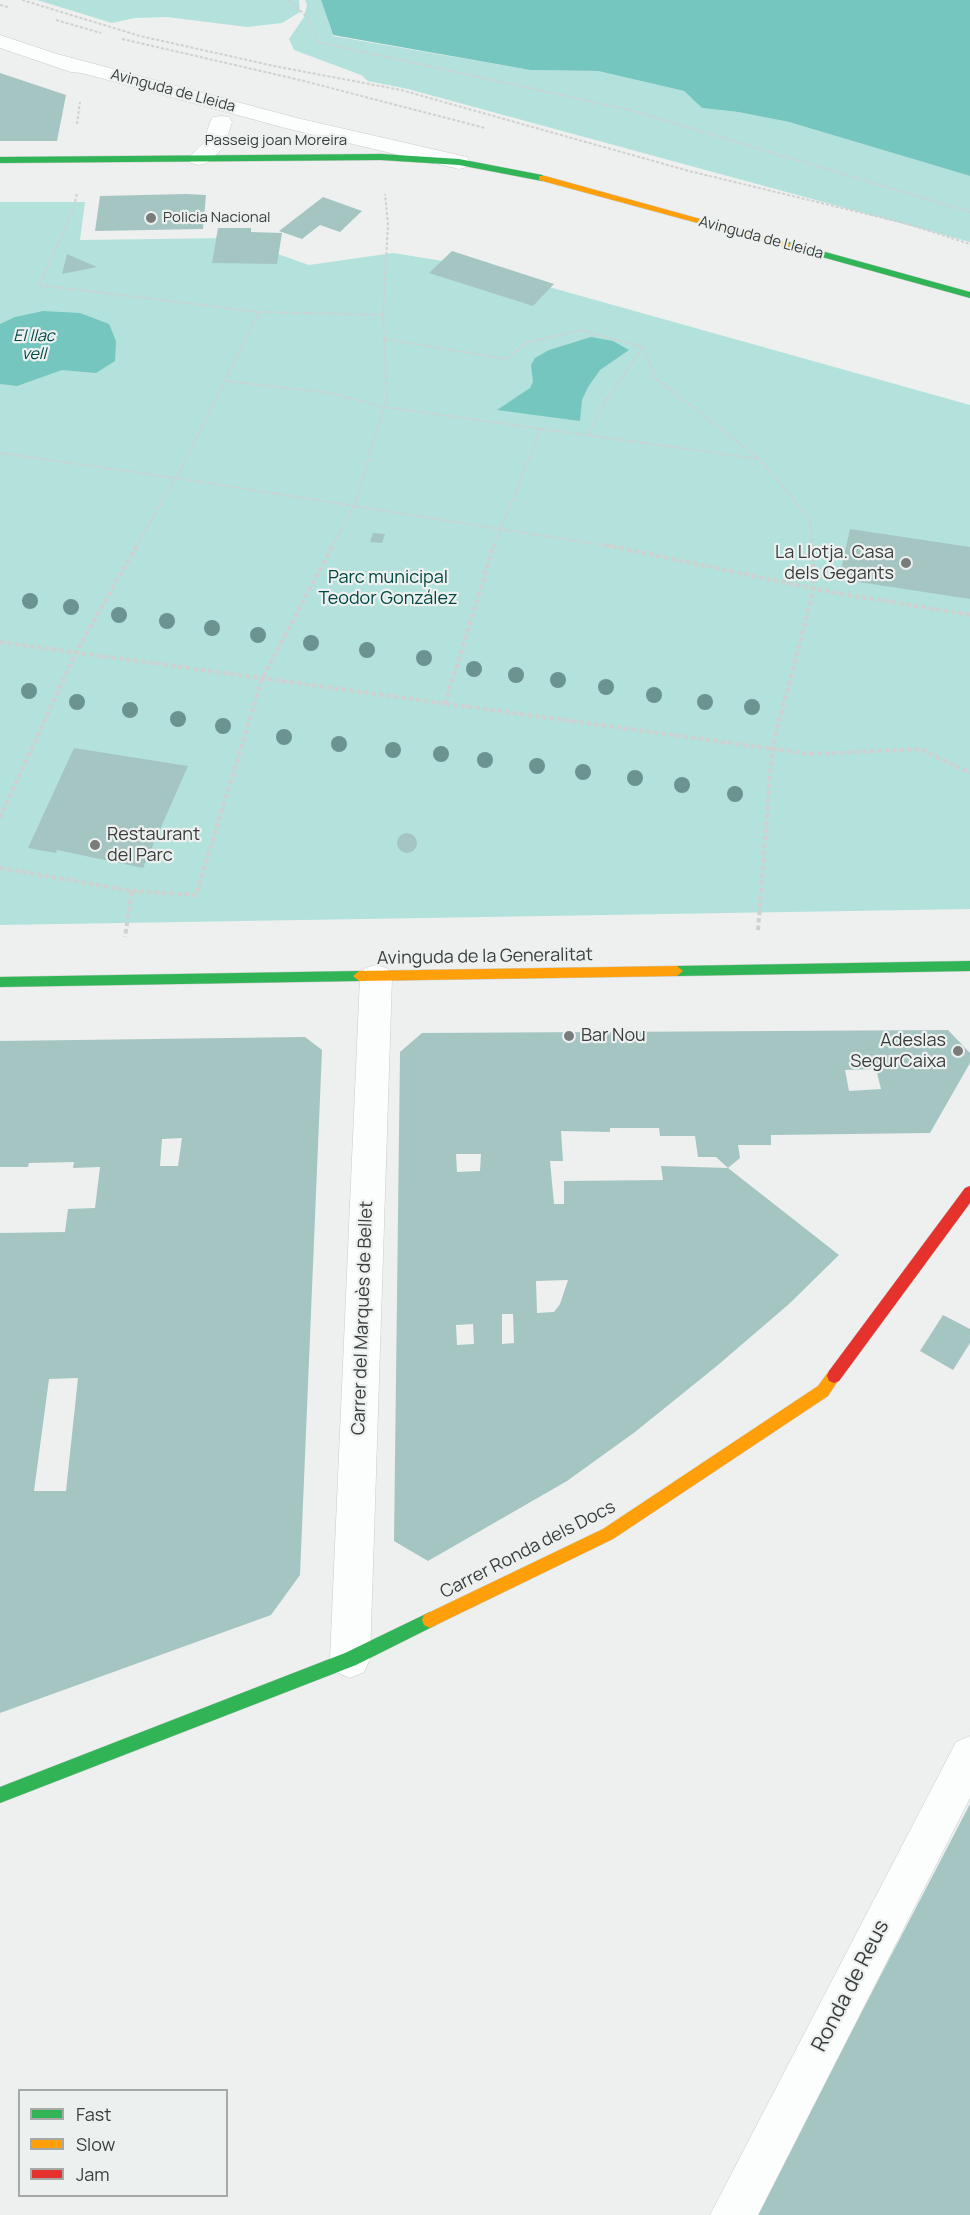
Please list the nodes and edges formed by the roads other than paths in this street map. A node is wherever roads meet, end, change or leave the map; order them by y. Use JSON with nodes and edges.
{"nodes":[{"id":1,"x":0,"y":41,"type":"edge"},
{"id":2,"x":57,"y":60,"type":"junction"},
{"id":3,"x":220,"y":122,"type":"junction"},
{"id":4,"x":381,"y":157,"type":"junction"},
{"id":5,"x":199,"y":158,"type":"junction"},
{"id":6,"x":0,"y":160,"type":"edge"},
{"id":7,"x":459,"y":162,"type":"junction"},
{"id":8,"x":551,"y":180,"type":"joint"},
{"id":9,"x":970,"y":295,"type":"edge"},
{"id":10,"x":970,"y":966,"type":"edge"},
{"id":11,"x":376,"y":977,"type":"junction"},
{"id":12,"x":0,"y":982,"type":"edge"},
{"id":13,"x":970,"y":1192,"type":"edge"},
{"id":14,"x":350,"y":1659,"type":"junction"},
{"id":15,"x":970,"y":1756,"type":"edge"},
{"id":16,"x":0,"y":1795,"type":"edge"},
{"id":17,"x":733,"y":2215,"type":"edge"}],
"edges":[{"from":1,"to":2,"type":"street"},
{"from":2,"to":3,"type":"street","name":"Avinguda de Lleida"},
{"from":2,"to":7,"type":"street","name":"Avinguda de Lleida"},
{"from":3,"to":4,"type":"street","name":"Avinguda de Lleida"},
{"from":3,"to":5,"type":"street","name":"Avinguda de Lleida"},
{"from":4,"to":5,"type":"street","name":"Passeig joan Moreira"},
{"from":4,"to":7,"type":"street","name":"Passeig joan Moreira"},
{"from":5,"to":6,"type":"street","name":"Passeig joan Moreira"},
{"from":7,"to":8,"type":"street","name":"Passeig joan Moreira"},
{"from":8,"to":9,"type":"street","name":"Avinguda de Lleida"},
{"from":10,"to":11,"type":"street","name":"Avinguda de la Generalitat"},
{"from":11,"to":12,"type":"street","name":"Avinguda de la Generalitat"},
{"from":11,"to":14,"type":"street","name":"Carrer del Marquès de Bellet"},
{"from":13,"to":14,"type":"street","name":"Carrer Ronda dels Docs"},
{"from":14,"to":16,"type":"street","name":"Carrer Ronda dels Docs"},
{"from":15,"to":17,"type":"street","name":"Ronda de Reus"}]}
